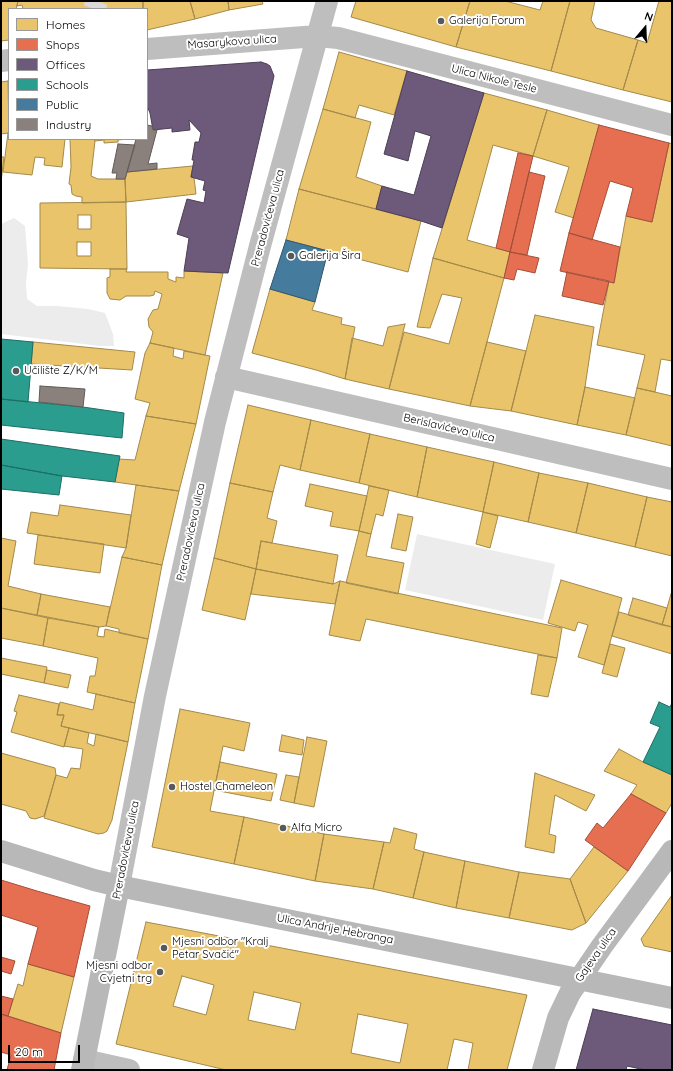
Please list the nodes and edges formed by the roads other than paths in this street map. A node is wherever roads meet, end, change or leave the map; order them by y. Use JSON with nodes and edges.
{"nodes":[{"id":1,"x":327,"y":1,"type":"edge"},
{"id":2,"x":317,"y":36,"type":"junction"},
{"id":3,"x":148,"y":49,"type":"edge"},
{"id":4,"x":672,"y":125,"type":"edge"},
{"id":5,"x":226,"y":377,"type":"junction"},
{"id":6,"x":672,"y":479,"type":"edge"},
{"id":7,"x":1,"y":851,"type":"edge"},
{"id":8,"x":672,"y":851,"type":"edge"},
{"id":9,"x":119,"y":886,"type":"junction"},
{"id":10,"x":579,"y":979,"type":"junction"},
{"id":11,"x":672,"y":998,"type":"edge"},
{"id":12,"x":83,"y":1065,"type":"edge"},
{"id":13,"x":129,"y":1070,"type":"edge"},
{"id":14,"x":542,"y":1070,"type":"edge"}],
"edges":[{"from":1,"to":2,"type":"street","name":"Preradovićeva ulica"},
{"from":2,"to":3,"type":"street","name":"Masarykova ulica"},
{"from":2,"to":4,"type":"street","name":"Ulica Nikole Tesle"},
{"from":2,"to":5,"type":"street","name":"Preradovićeva ulica"},
{"from":5,"to":6,"type":"street","name":"Berislavićeva ulica"},
{"from":5,"to":9,"type":"street","name":"Preradovićeva ulica"},
{"from":7,"to":9,"type":"main road","name":"Ulica Andrije Hebranga"},
{"from":8,"to":10,"type":"main road","name":"Gajeva ulica"},
{"from":9,"to":10,"type":"main road","name":"Ulica Andrije Hebranga"},
{"from":9,"to":12,"type":"main road","name":"Preradovićeva ulica"},
{"from":10,"to":11,"type":"main road","name":"Ulica Andrije Hebranga"},
{"from":10,"to":14,"type":"main road","name":"Gajeva ulica"},
{"from":12,"to":13,"type":"street"}]}
